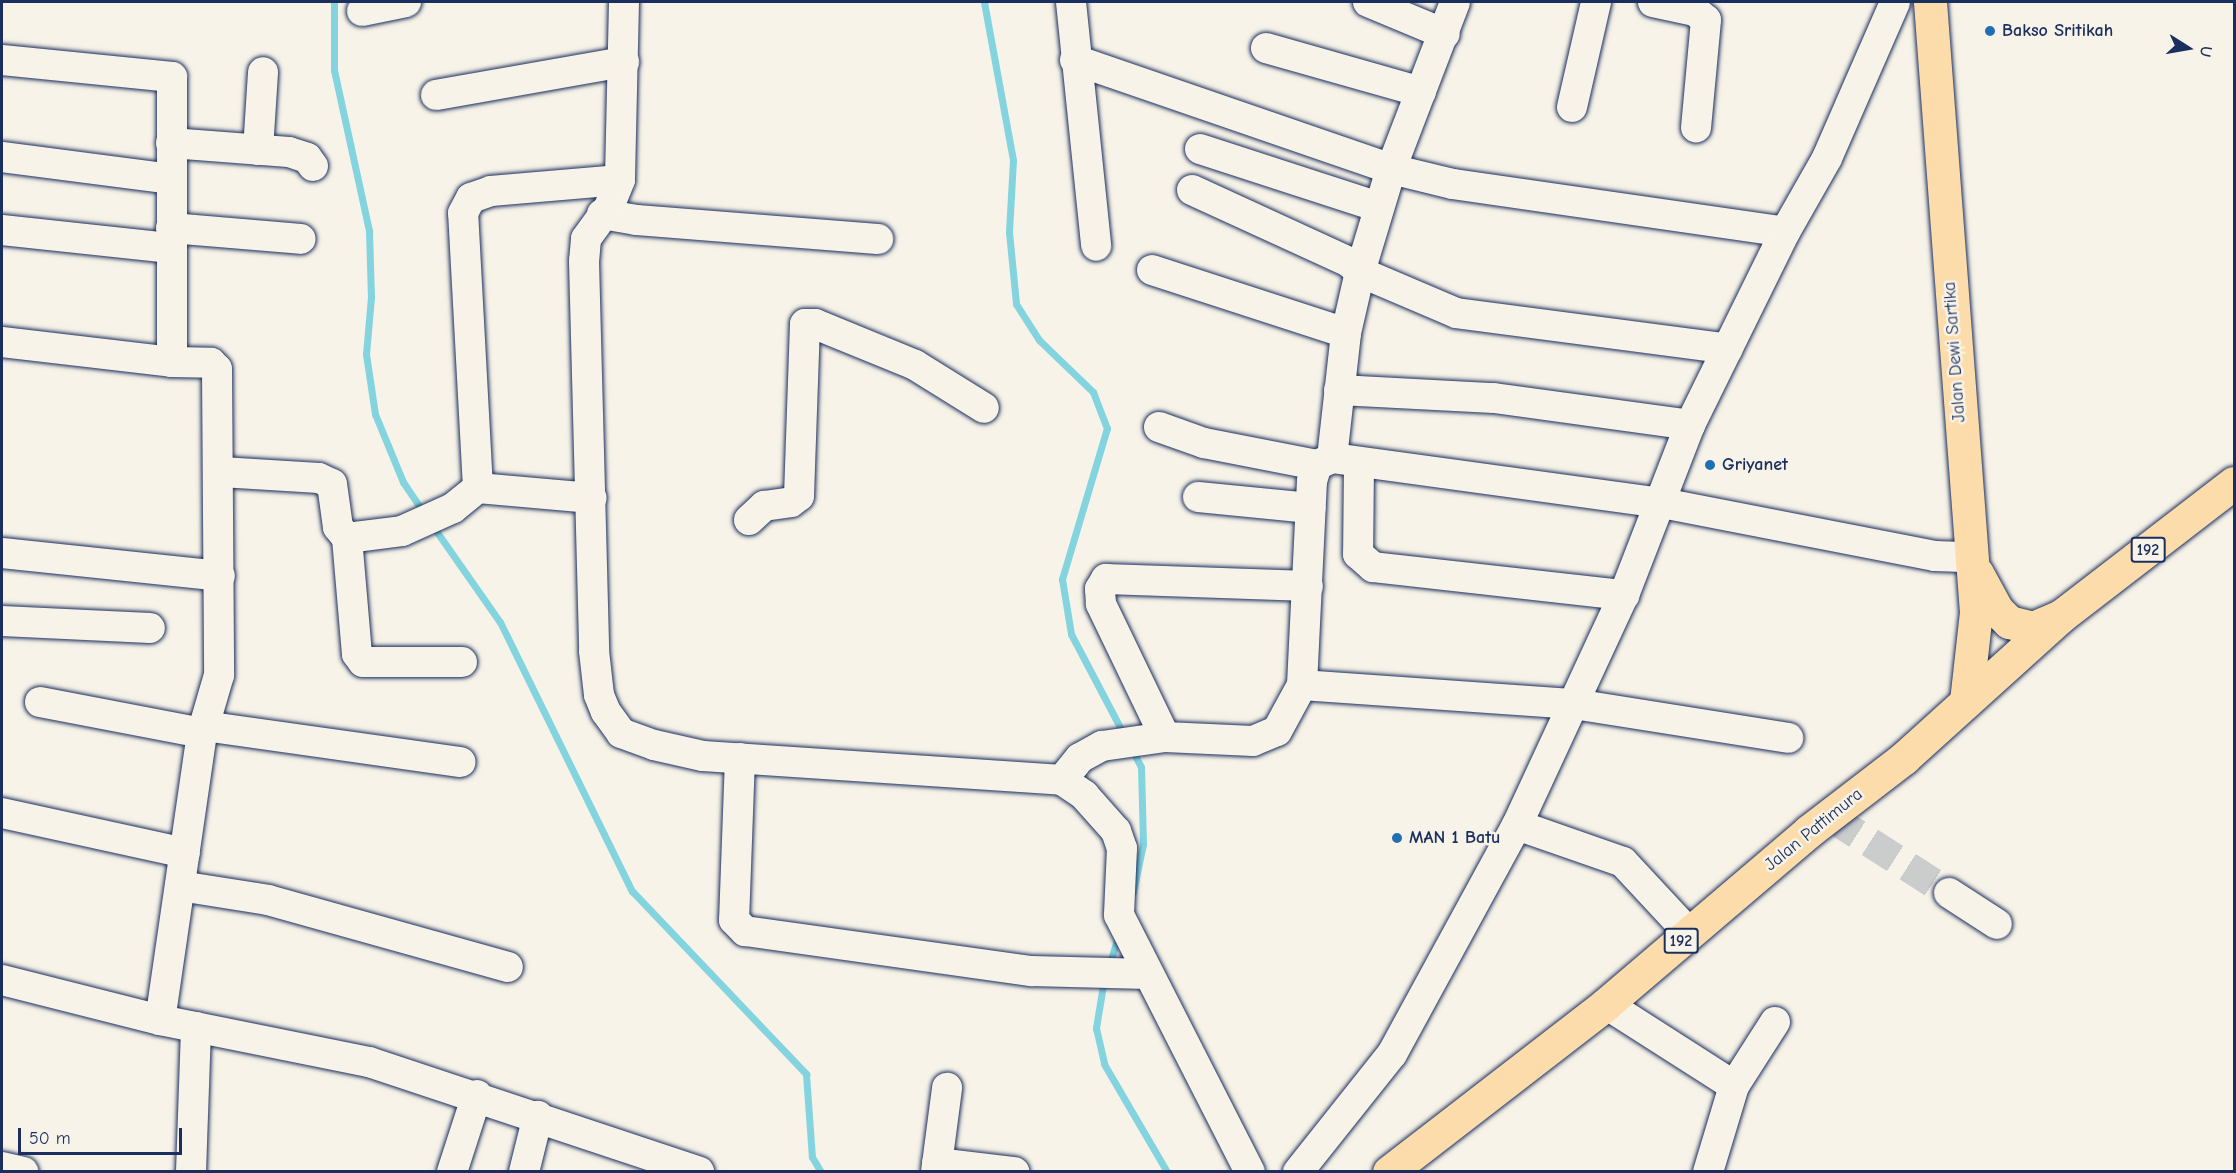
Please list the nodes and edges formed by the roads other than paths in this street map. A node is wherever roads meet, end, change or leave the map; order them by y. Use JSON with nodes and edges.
{"nodes":[{"id":1,"x":405,"y":2,"type":"edge"},
{"id":2,"x":627,"y":2,"type":"edge"},
{"id":3,"x":1071,"y":2,"type":"edge"},
{"id":4,"x":1368,"y":2,"type":"edge"},
{"id":5,"x":1455,"y":2,"type":"edge"},
{"id":6,"x":1596,"y":2,"type":"edge"},
{"id":7,"x":1653,"y":2,"type":"edge"},
{"id":8,"x":1895,"y":2,"type":"edge"},
{"id":9,"x":1930,"y":2,"type":"edge"},
{"id":10,"x":362,"y":11,"type":"dead end"},
{"id":11,"x":1445,"y":34,"type":"junction"},
{"id":12,"x":1266,"y":48,"type":"dead end"},
{"id":13,"x":2,"y":60,"type":"edge"},
{"id":14,"x":1075,"y":60,"type":"junction"},
{"id":15,"x":624,"y":62,"type":"junction"},
{"id":16,"x":263,"y":72,"type":"dead end"},
{"id":17,"x":1420,"y":92,"type":"junction"},
{"id":18,"x":436,"y":95,"type":"dead end"},
{"id":19,"x":1572,"y":107,"type":"dead end"},
{"id":20,"x":1696,"y":128,"type":"dead end"},
{"id":21,"x":171,"y":143,"type":"junction"},
{"id":22,"x":1200,"y":149,"type":"dead end"},
{"id":23,"x":258,"y":150,"type":"junction"},
{"id":24,"x":2,"y":157,"type":"edge"},
{"id":25,"x":313,"y":166,"type":"dead end"},
{"id":26,"x":1390,"y":169,"type":"junction"},
{"id":27,"x":171,"y":179,"type":"junction"},
{"id":28,"x":620,"y":180,"type":"junction"},
{"id":29,"x":1192,"y":190,"type":"dead end"},
{"id":30,"x":1378,"y":207,"type":"junction"},
{"id":31,"x":602,"y":214,"type":"junction"},
{"id":32,"x":2,"y":230,"type":"edge"},
{"id":33,"x":1785,"y":232,"type":"junction"},
{"id":34,"x":171,"y":238,"type":"junction"},
{"id":35,"x":301,"y":239,"type":"dead end"},
{"id":36,"x":878,"y":239,"type":"dead end"},
{"id":37,"x":1096,"y":246,"type":"dead end"},
{"id":38,"x":1152,"y":270,"type":"dead end"},
{"id":39,"x":1360,"y":272,"type":"junction"},
{"id":40,"x":1346,"y":333,"type":"junction"},
{"id":41,"x":2,"y":342,"type":"edge"},
{"id":42,"x":1728,"y":350,"type":"junction"},
{"id":43,"x":172,"y":362,"type":"junction"},
{"id":44,"x":1339,"y":390,"type":"junction"},
{"id":45,"x":984,"y":408,"type":"dead end"},
{"id":46,"x":1690,"y":424,"type":"junction"},
{"id":47,"x":1159,"y":427,"type":"dead end"},
{"id":48,"x":1336,"y":463,"type":"junction"},
{"id":49,"x":221,"y":472,"type":"junction"},
{"id":50,"x":2235,"y":483,"type":"edge"},
{"id":51,"x":478,"y":488,"type":"junction"},
{"id":52,"x":1198,"y":497,"type":"dead end"},
{"id":53,"x":592,"y":498,"type":"junction"},
{"id":54,"x":1662,"y":503,"type":"junction"},
{"id":55,"x":1310,"y":508,"type":"junction"},
{"id":56,"x":749,"y":520,"type":"dead end"},
{"id":57,"x":347,"y":538,"type":"junction"},
{"id":58,"x":2,"y":553,"type":"edge"},
{"id":59,"x":1970,"y":557,"type":"junction"},
{"id":60,"x":220,"y":576,"type":"junction"},
{"id":61,"x":1308,"y":586,"type":"junction"},
{"id":62,"x":1624,"y":596,"type":"junction"},
{"id":63,"x":2061,"y":616,"type":"junction"},
{"id":64,"x":2,"y":621,"type":"edge"},
{"id":65,"x":150,"y":628,"type":"dead end"},
{"id":66,"x":462,"y":662,"type":"dead end"},
{"id":67,"x":1302,"y":685,"type":"junction"},
{"id":68,"x":1966,"y":701,"type":"junction"},
{"id":69,"x":40,"y":702,"type":"dead end"},
{"id":70,"x":1574,"y":704,"type":"junction"},
{"id":71,"x":203,"y":729,"type":"junction"},
{"id":72,"x":1165,"y":737,"type":"junction"},
{"id":73,"x":1788,"y":738,"type":"dead end"},
{"id":74,"x":741,"y":758,"type":"junction"},
{"id":75,"x":460,"y":762,"type":"dead end"},
{"id":76,"x":1062,"y":780,"type":"junction"},
{"id":77,"x":2,"y":813,"type":"edge"},
{"id":78,"x":1517,"y":825,"type":"junction"},
{"id":79,"x":185,"y":853,"type":"junction"},
{"id":80,"x":180,"y":886,"type":"junction"},
{"id":81,"x":1949,"y":893,"type":"tunnel mouth"},
{"id":82,"x":1997,"y":924,"type":"dead end"},
{"id":83,"x":1690,"y":934,"type":"junction"},
{"id":84,"x":508,"y":967,"type":"dead end"},
{"id":85,"x":1148,"y":974,"type":"junction"},
{"id":86,"x":3,"y":988,"type":"edge"},
{"id":87,"x":1606,"y":1004,"type":"junction"},
{"id":88,"x":160,"y":1020,"type":"junction"},
{"id":89,"x":1775,"y":1022,"type":"dead end"},
{"id":90,"x":196,"y":1027,"type":"junction"},
{"id":91,"x":1734,"y":1086,"type":"junction"},
{"id":92,"x":947,"y":1088,"type":"dead end"},
{"id":93,"x":477,"y":1095,"type":"junction"},
{"id":94,"x":538,"y":1116,"type":"junction"},
{"id":95,"x":2,"y":1167,"type":"edge"},
{"id":96,"x":936,"y":1167,"type":"edge"},
{"id":97,"x":689,"y":1170,"type":"edge"},
{"id":98,"x":22,"y":1172,"type":"edge"},
{"id":99,"x":191,"y":1172,"type":"edge"},
{"id":100,"x":452,"y":1172,"type":"edge"},
{"id":101,"x":524,"y":1172,"type":"edge"},
{"id":102,"x":1014,"y":1172,"type":"edge"},
{"id":103,"x":1250,"y":1172,"type":"edge"},
{"id":104,"x":1298,"y":1172,"type":"edge"},
{"id":105,"x":1389,"y":1172,"type":"edge"},
{"id":106,"x":1708,"y":1172,"type":"edge"}],
"edges":[{"from":1,"to":10,"type":"street"},
{"from":2,"to":15,"type":"street"},
{"from":3,"to":14,"type":"street"},
{"from":4,"to":11,"type":"street"},
{"from":5,"to":11,"type":"street"},
{"from":6,"to":19,"type":"street"},
{"from":7,"to":20,"type":"street"},
{"from":8,"to":33,"type":"street"},
{"from":9,"to":59,"type":"main road","name":"Jalan Dewi Sartika"},
{"from":11,"to":17,"type":"street"},
{"from":12,"to":17,"type":"street"},
{"from":13,"to":21,"type":"street"},
{"from":14,"to":26,"type":"street"},
{"from":14,"to":37,"type":"street"},
{"from":15,"to":18,"type":"street"},
{"from":15,"to":28,"type":"street"},
{"from":16,"to":23,"type":"street"},
{"from":17,"to":26,"type":"street"},
{"from":21,"to":23,"type":"street"},
{"from":21,"to":27,"type":"street"},
{"from":22,"to":30,"type":"street"},
{"from":23,"to":25,"type":"street"},
{"from":24,"to":27,"type":"street"},
{"from":26,"to":30,"type":"street"},
{"from":26,"to":33,"type":"street"},
{"from":27,"to":34,"type":"street"},
{"from":28,"to":31,"type":"street"},
{"from":28,"to":51,"type":"street"},
{"from":29,"to":39,"type":"street"},
{"from":30,"to":39,"type":"street"},
{"from":31,"to":36,"type":"street"},
{"from":31,"to":53,"type":"street"},
{"from":32,"to":34,"type":"street"},
{"from":33,"to":42,"type":"street"},
{"from":34,"to":35,"type":"street"},
{"from":34,"to":43,"type":"street"},
{"from":38,"to":40,"type":"street"},
{"from":39,"to":40,"type":"street"},
{"from":39,"to":42,"type":"street"},
{"from":40,"to":44,"type":"street"},
{"from":41,"to":43,"type":"street"},
{"from":42,"to":46,"type":"street"},
{"from":43,"to":49,"type":"street"},
{"from":44,"to":46,"type":"street"},
{"from":44,"to":48,"type":"street"},
{"from":45,"to":56,"type":"street"},
{"from":46,"to":54,"type":"street"},
{"from":47,"to":48,"type":"street"},
{"from":48,"to":54,"type":"street"},
{"from":48,"to":55,"type":"street"},
{"from":48,"to":62,"type":"street"},
{"from":49,"to":57,"type":"street"},
{"from":49,"to":60,"type":"street"},
{"from":50,"to":63,"type":"main road","name":"Jalan Pattimura","number":"192"},
{"from":51,"to":53,"type":"street"},
{"from":51,"to":57,"type":"street"},
{"from":52,"to":55,"type":"street"},
{"from":53,"to":74,"type":"street"},
{"from":54,"to":59,"type":"street"},
{"from":54,"to":62,"type":"street"},
{"from":55,"to":61,"type":"street"},
{"from":57,"to":66,"type":"street"},
{"from":58,"to":60,"type":"street"},
{"from":59,"to":63,"type":"main road"},
{"from":59,"to":68,"type":"main road","name":"Jalan Dewi Sartika"},
{"from":60,"to":71,"type":"street"},
{"from":61,"to":67,"type":"street"},
{"from":61,"to":72,"type":"street"},
{"from":62,"to":70,"type":"street"},
{"from":63,"to":68,"type":"main road","name":"Jalan Pattimura","number":"192"},
{"from":64,"to":65,"type":"street"},
{"from":67,"to":70,"type":"street"},
{"from":67,"to":72,"type":"street"},
{"from":68,"to":83,"type":"main road","name":"Jalan Pattimura","number":"192"},
{"from":69,"to":71,"type":"street"},
{"from":70,"to":73,"type":"street"},
{"from":70,"to":78,"type":"street"},
{"from":71,"to":75,"type":"street"},
{"from":71,"to":79,"type":"street"},
{"from":72,"to":76,"type":"street"},
{"from":74,"to":76,"type":"street"},
{"from":74,"to":85,"type":"street"},
{"from":76,"to":85,"type":"street"},
{"from":77,"to":79,"type":"street"},
{"from":78,"to":83,"type":"street"},
{"from":78,"to":104,"type":"street"},
{"from":79,"to":80,"type":"street"},
{"from":80,"to":84,"type":"street"},
{"from":80,"to":88,"type":"street"},
{"from":81,"to":82,"type":"street"},
{"from":83,"to":87,"type":"main road","name":"Jalan Pattimura","number":"192"},
{"from":85,"to":103,"type":"street"},
{"from":86,"to":88,"type":"street"},
{"from":87,"to":91,"type":"street"},
{"from":87,"to":105,"type":"main road","name":"Jalan Pattimura","number":"192"},
{"from":88,"to":90,"type":"street"},
{"from":89,"to":91,"type":"street"},
{"from":90,"to":93,"type":"street"},
{"from":90,"to":99,"type":"street"},
{"from":91,"to":106,"type":"street"},
{"from":92,"to":96,"type":"street"},
{"from":93,"to":94,"type":"street"},
{"from":93,"to":100,"type":"street"},
{"from":94,"to":97,"type":"street"},
{"from":94,"to":101,"type":"street"},
{"from":95,"to":98,"type":"street"},
{"from":96,"to":102,"type":"street"}]}
